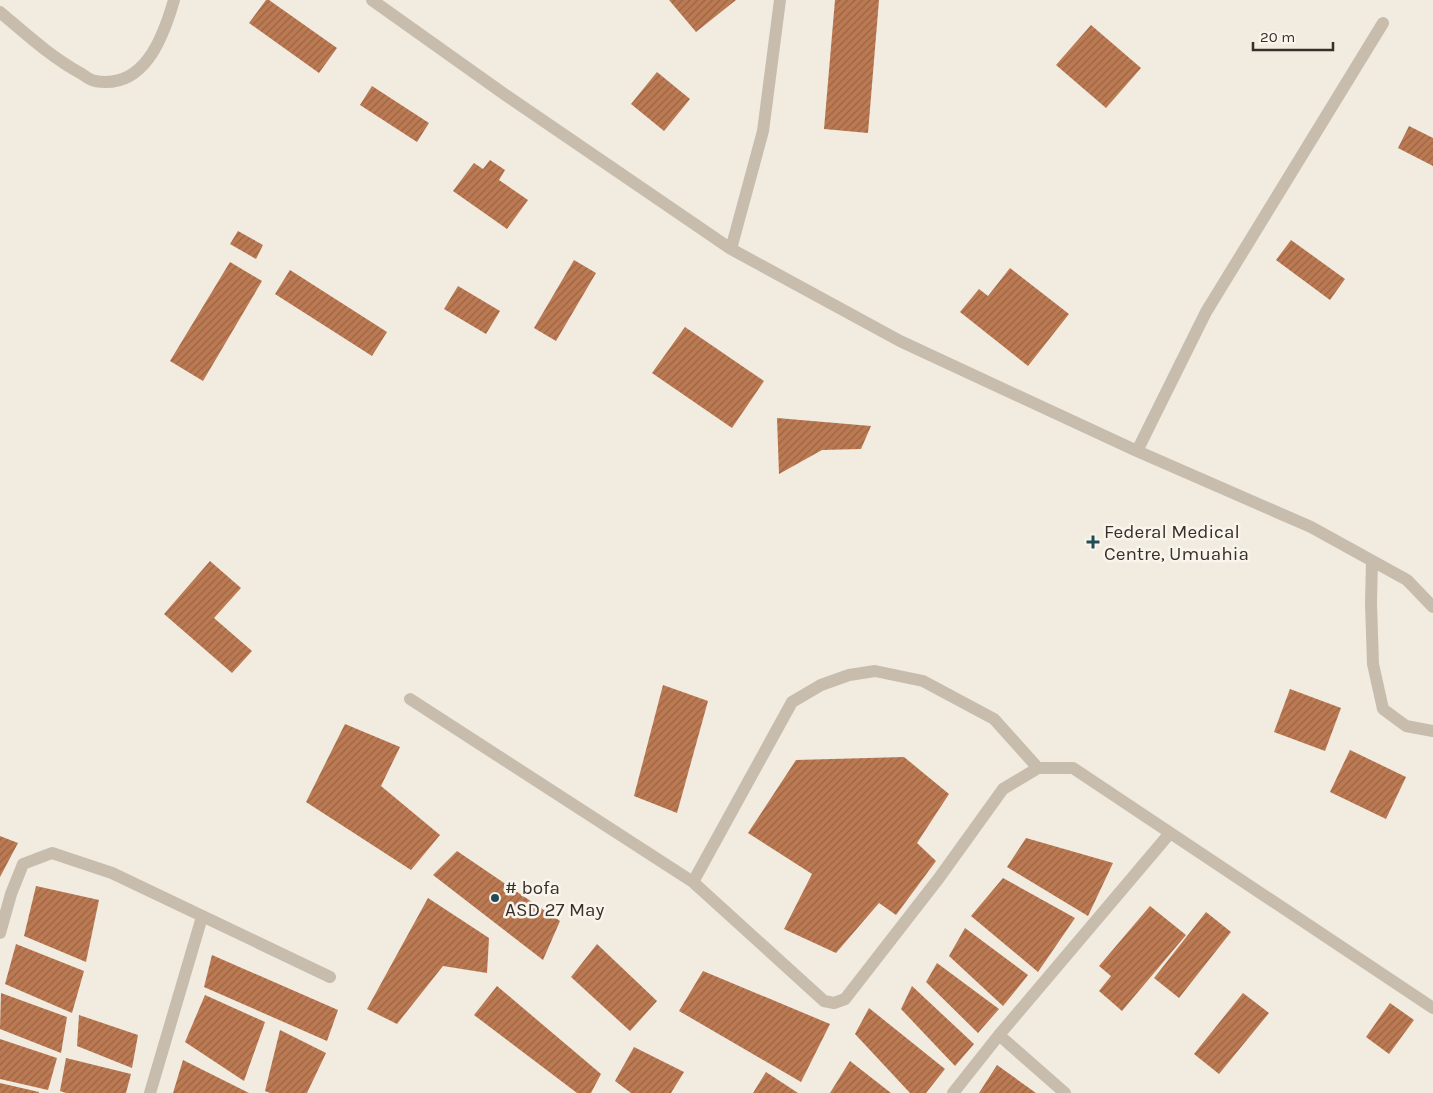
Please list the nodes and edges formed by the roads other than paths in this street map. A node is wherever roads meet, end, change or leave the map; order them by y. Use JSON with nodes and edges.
{"nodes":[{"id":1,"x":174,"y":0,"type":"edge"},
{"id":2,"x":372,"y":0,"type":"edge"},
{"id":3,"x":780,"y":0,"type":"edge"},
{"id":4,"x":0,"y":12,"type":"edge"},
{"id":5,"x":1383,"y":23,"type":"dead end"},
{"id":6,"x":731,"y":249,"type":"junction"},
{"id":7,"x":1137,"y":451,"type":"junction"},
{"id":8,"x":1372,"y":561,"type":"junction"},
{"id":9,"x":1433,"y":607,"type":"edge"},
{"id":10,"x":410,"y":699,"type":"dead end"},
{"id":11,"x":1433,"y":731,"type":"edge"},
{"id":12,"x":1038,"y":768,"type":"junction"},
{"id":13,"x":1170,"y":833,"type":"junction"},
{"id":14,"x":693,"y":882,"type":"junction"},
{"id":15,"x":202,"y":917,"type":"junction"},
{"id":16,"x":0,"y":932,"type":"edge"},
{"id":17,"x":330,"y":977,"type":"dead end"},
{"id":18,"x":1433,"y":1008,"type":"edge"},
{"id":19,"x":999,"y":1035,"type":"junction"},
{"id":20,"x":150,"y":1093,"type":"edge"},
{"id":21,"x":953,"y":1093,"type":"edge"},
{"id":22,"x":1064,"y":1093,"type":"edge"}],
"edges":[{"from":1,"to":4,"type":"street"},
{"from":2,"to":6,"type":"street"},
{"from":3,"to":6,"type":"street"},
{"from":5,"to":7,"type":"street"},
{"from":6,"to":7,"type":"street"},
{"from":7,"to":8,"type":"street"},
{"from":8,"to":9,"type":"street"},
{"from":8,"to":11,"type":"street"},
{"from":10,"to":14,"type":"street"},
{"from":12,"to":13,"type":"street"},
{"from":12,"to":14,"type":"street"},
{"from":12,"to":14,"type":"street"},
{"from":13,"to":18,"type":"street"},
{"from":13,"to":19,"type":"street"},
{"from":15,"to":16,"type":"street"},
{"from":15,"to":17,"type":"street"},
{"from":15,"to":20,"type":"street"},
{"from":19,"to":21,"type":"street"},
{"from":19,"to":22,"type":"street"}]}
